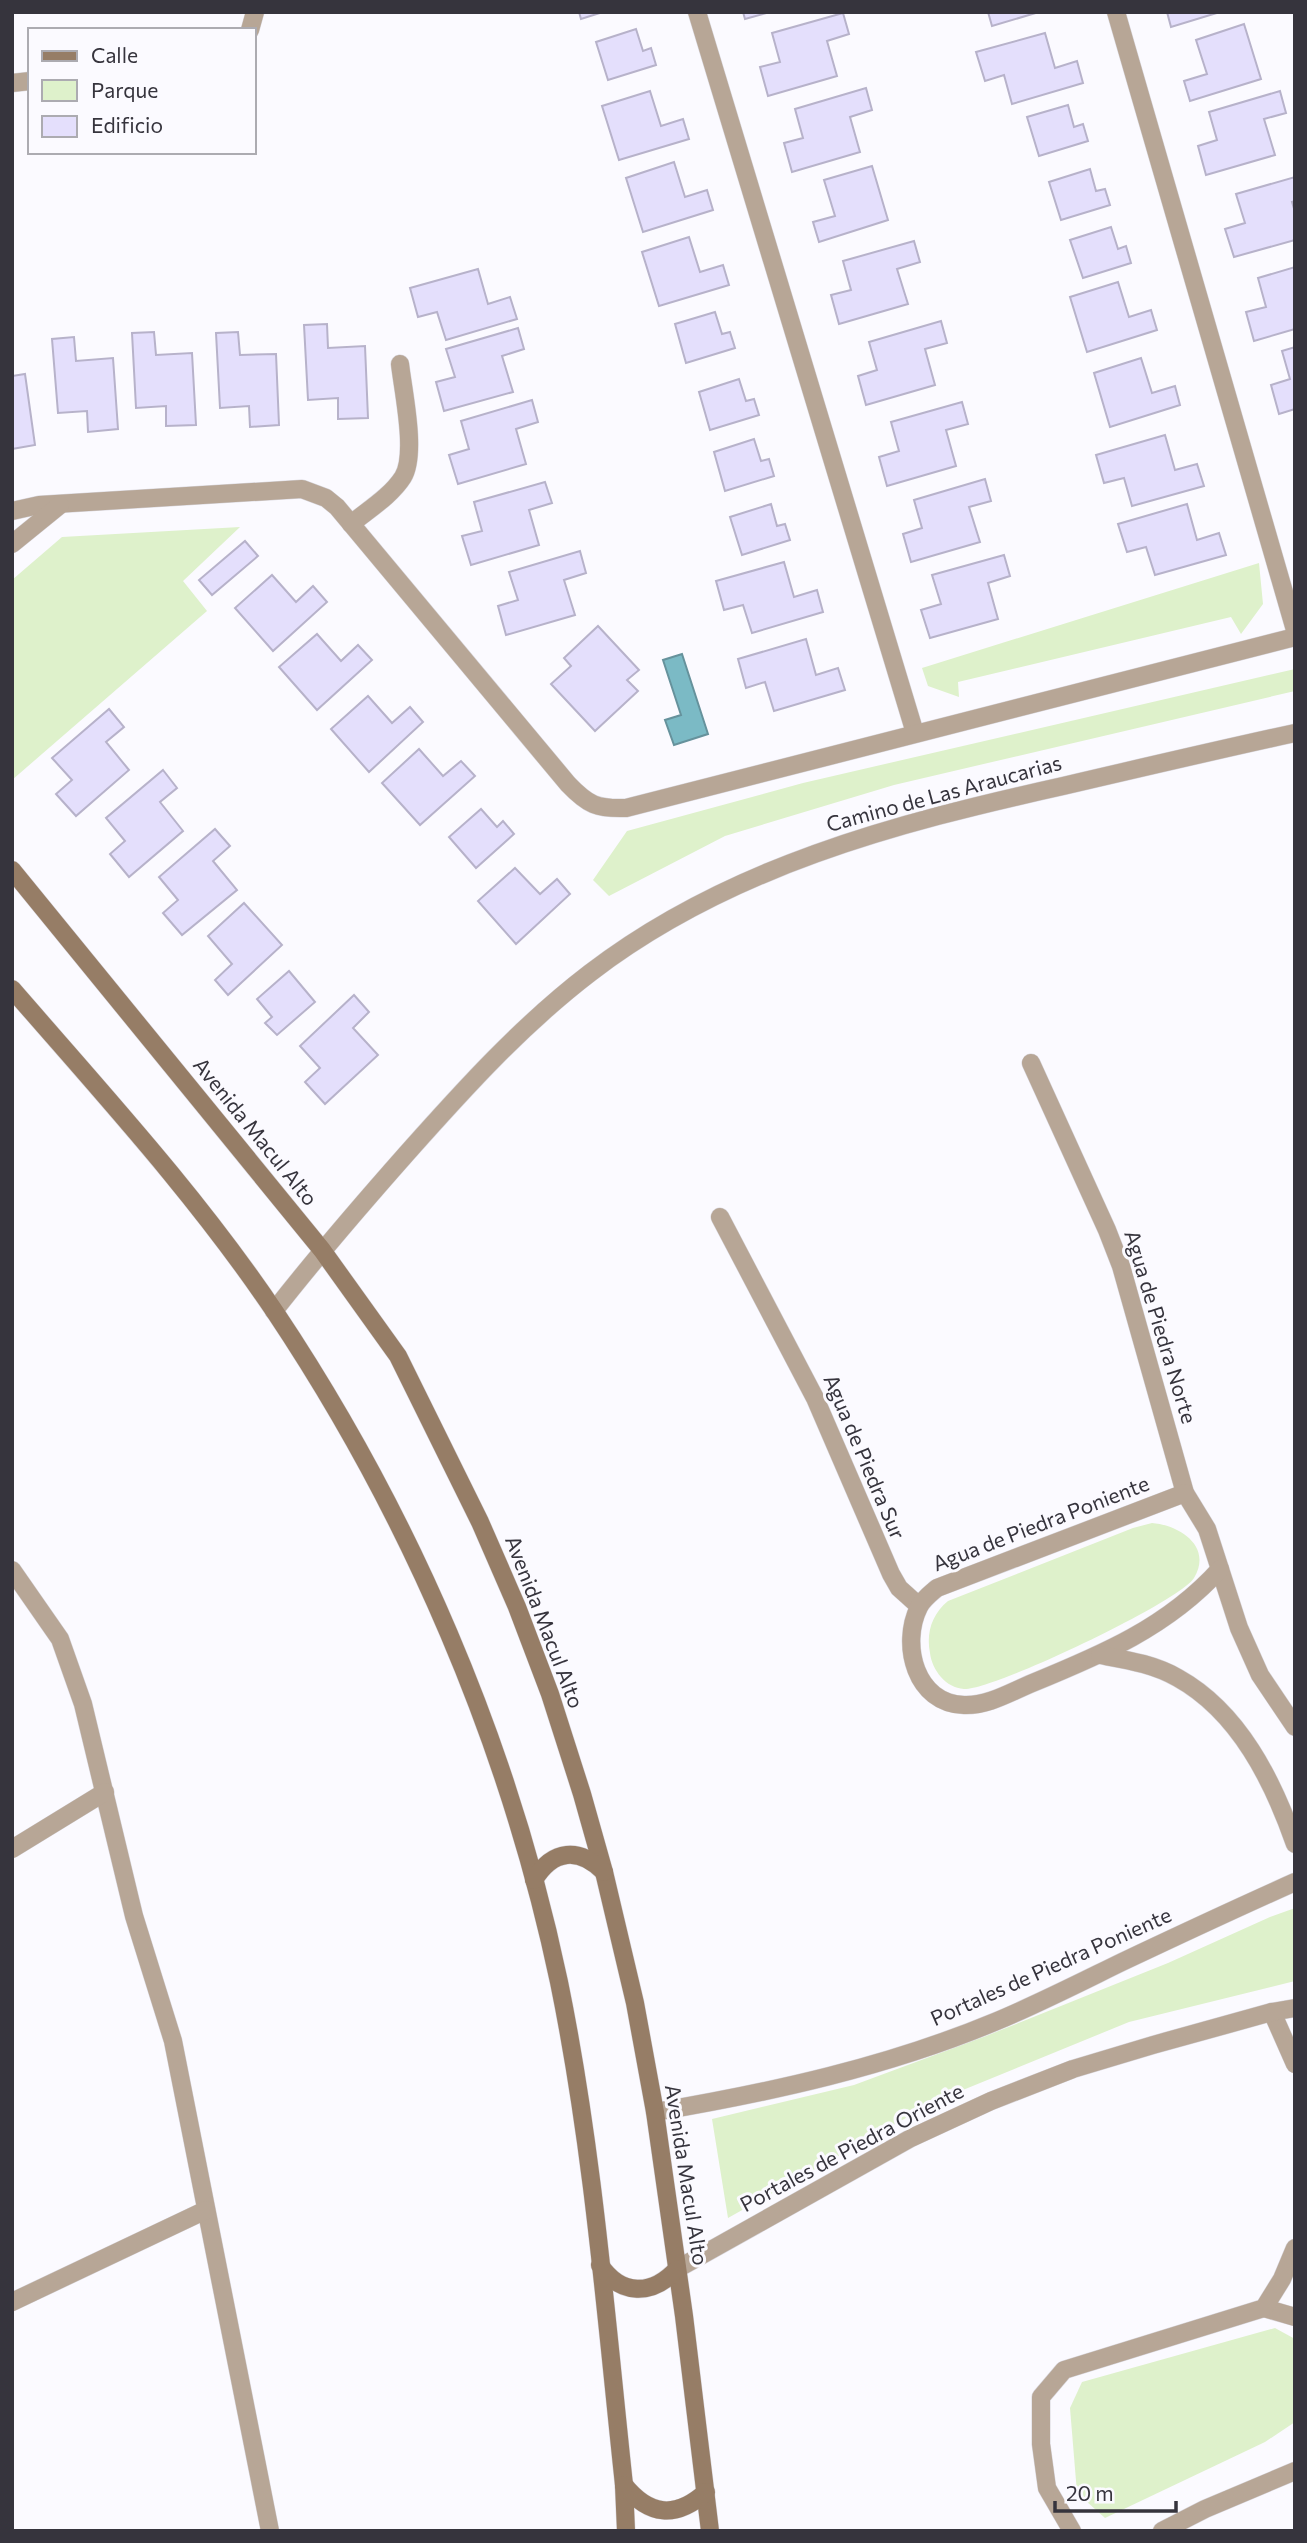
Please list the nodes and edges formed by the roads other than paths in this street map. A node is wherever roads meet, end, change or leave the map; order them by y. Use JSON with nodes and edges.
{"nodes":[{"id":1,"x":697,"y":12,"type":"edge"},
{"id":2,"x":1116,"y":12,"type":"edge"},
{"id":3,"x":400,"y":364,"type":"dead end"},
{"id":4,"x":60,"y":505,"type":"junction"},
{"id":5,"x":12,"y":511,"type":"edge"},
{"id":6,"x":351,"y":524,"type":"junction"},
{"id":7,"x":12,"y":544,"type":"edge"},
{"id":8,"x":1295,"y":630,"type":"edge"},
{"id":9,"x":1295,"y":637,"type":"edge"},
{"id":10,"x":915,"y":733,"type":"junction"},
{"id":11,"x":1295,"y":733,"type":"edge"},
{"id":12,"x":12,"y":870,"type":"edge"},
{"id":13,"x":12,"y":989,"type":"edge"},
{"id":14,"x":1031,"y":1063,"type":"dead end"},
{"id":15,"x":720,"y":1217,"type":"dead end"},
{"id":16,"x":322,"y":1250,"type":"junction"},
{"id":17,"x":274,"y":1311,"type":"junction"},
{"id":18,"x":1185,"y":1493,"type":"junction"},
{"id":19,"x":1220,"y":1569,"type":"junction"},
{"id":20,"x":12,"y":1570,"type":"edge"},
{"id":21,"x":919,"y":1606,"type":"junction"},
{"id":22,"x":1100,"y":1656,"type":"junction"},
{"id":23,"x":1295,"y":1727,"type":"edge"},
{"id":24,"x":105,"y":1792,"type":"junction"},
{"id":25,"x":1295,"y":1843,"type":"edge"},
{"id":26,"x":12,"y":1849,"type":"edge"},
{"id":27,"x":604,"y":1872,"type":"junction"},
{"id":28,"x":534,"y":1880,"type":"junction"},
{"id":29,"x":1295,"y":1882,"type":"edge"},
{"id":30,"x":1295,"y":2008,"type":"edge"},
{"id":31,"x":1272,"y":2012,"type":"junction"},
{"id":32,"x":1295,"y":2064,"type":"edge"},
{"id":33,"x":655,"y":2112,"type":"junction"},
{"id":34,"x":206,"y":2210,"type":"junction"},
{"id":35,"x":1295,"y":2248,"type":"edge"},
{"id":36,"x":600,"y":2265,"type":"junction"},
{"id":37,"x":677,"y":2269,"type":"junction"},
{"id":38,"x":12,"y":2302,"type":"edge"},
{"id":39,"x":1264,"y":2308,"type":"junction"},
{"id":40,"x":1295,"y":2317,"type":"edge"},
{"id":41,"x":1295,"y":2471,"type":"edge"},
{"id":42,"x":624,"y":2486,"type":"junction"},
{"id":43,"x":705,"y":2492,"type":"junction"},
{"id":44,"x":270,"y":2531,"type":"edge"},
{"id":45,"x":626,"y":2531,"type":"edge"},
{"id":46,"x":710,"y":2531,"type":"edge"},
{"id":47,"x":1072,"y":2531,"type":"edge"},
{"id":48,"x":1162,"y":2531,"type":"edge"}],
"edges":[{"from":1,"to":10,"type":"street"},
{"from":2,"to":8,"type":"street"},
{"from":3,"to":6,"type":"street"},
{"from":4,"to":5,"type":"street"},
{"from":4,"to":6,"type":"street"},
{"from":4,"to":7,"type":"street"},
{"from":6,"to":10,"type":"street"},
{"from":9,"to":10,"type":"street"},
{"from":11,"to":16,"type":"street","name":"Camino de Las Araucarias"},
{"from":12,"to":16,"type":"street","name":"Avenida Macul Alto"},
{"from":13,"to":17,"type":"street"},
{"from":14,"to":18,"type":"street","name":"Agua de Piedra Norte"},
{"from":15,"to":21,"type":"street","name":"Agua de Piedra Sur"},
{"from":16,"to":17,"type":"street","name":"Camino de Las Araucarias"},
{"from":16,"to":27,"type":"street","name":"Avenida Macul Alto"},
{"from":17,"to":28,"type":"street"},
{"from":18,"to":19,"type":"street","name":"Agua de Piedra Norte"},
{"from":18,"to":21,"type":"street","name":"Agua de Piedra Poniente"},
{"from":19,"to":22,"type":"street"},
{"from":19,"to":23,"type":"street","name":"Agua de Piedra Norte"},
{"from":20,"to":24,"type":"street"},
{"from":21,"to":22,"type":"street"},
{"from":22,"to":25,"type":"street"},
{"from":24,"to":26,"type":"street"},
{"from":24,"to":34,"type":"street"},
{"from":27,"to":28,"type":"street"},
{"from":27,"to":33,"type":"street","name":"Avenida Macul Alto"},
{"from":28,"to":36,"type":"street"},
{"from":29,"to":33,"type":"street","name":"Portales de Piedra Poniente"},
{"from":30,"to":31,"type":"street","name":"Portales de Piedra Oriente"},
{"from":31,"to":32,"type":"street"},
{"from":31,"to":37,"type":"street","name":"Portales de Piedra Oriente"},
{"from":33,"to":37,"type":"street","name":"Avenida Macul Alto"},
{"from":34,"to":38,"type":"street"},
{"from":34,"to":44,"type":"street"},
{"from":35,"to":39,"type":"street"},
{"from":36,"to":37,"type":"street"},
{"from":36,"to":42,"type":"street"},
{"from":37,"to":43,"type":"street","name":"Avenida Macul Alto"},
{"from":39,"to":40,"type":"street"},
{"from":39,"to":47,"type":"street"},
{"from":41,"to":48,"type":"street"},
{"from":42,"to":43,"type":"street"},
{"from":42,"to":45,"type":"street"},
{"from":43,"to":46,"type":"street","name":"Avenida Macul Alto"}]}
